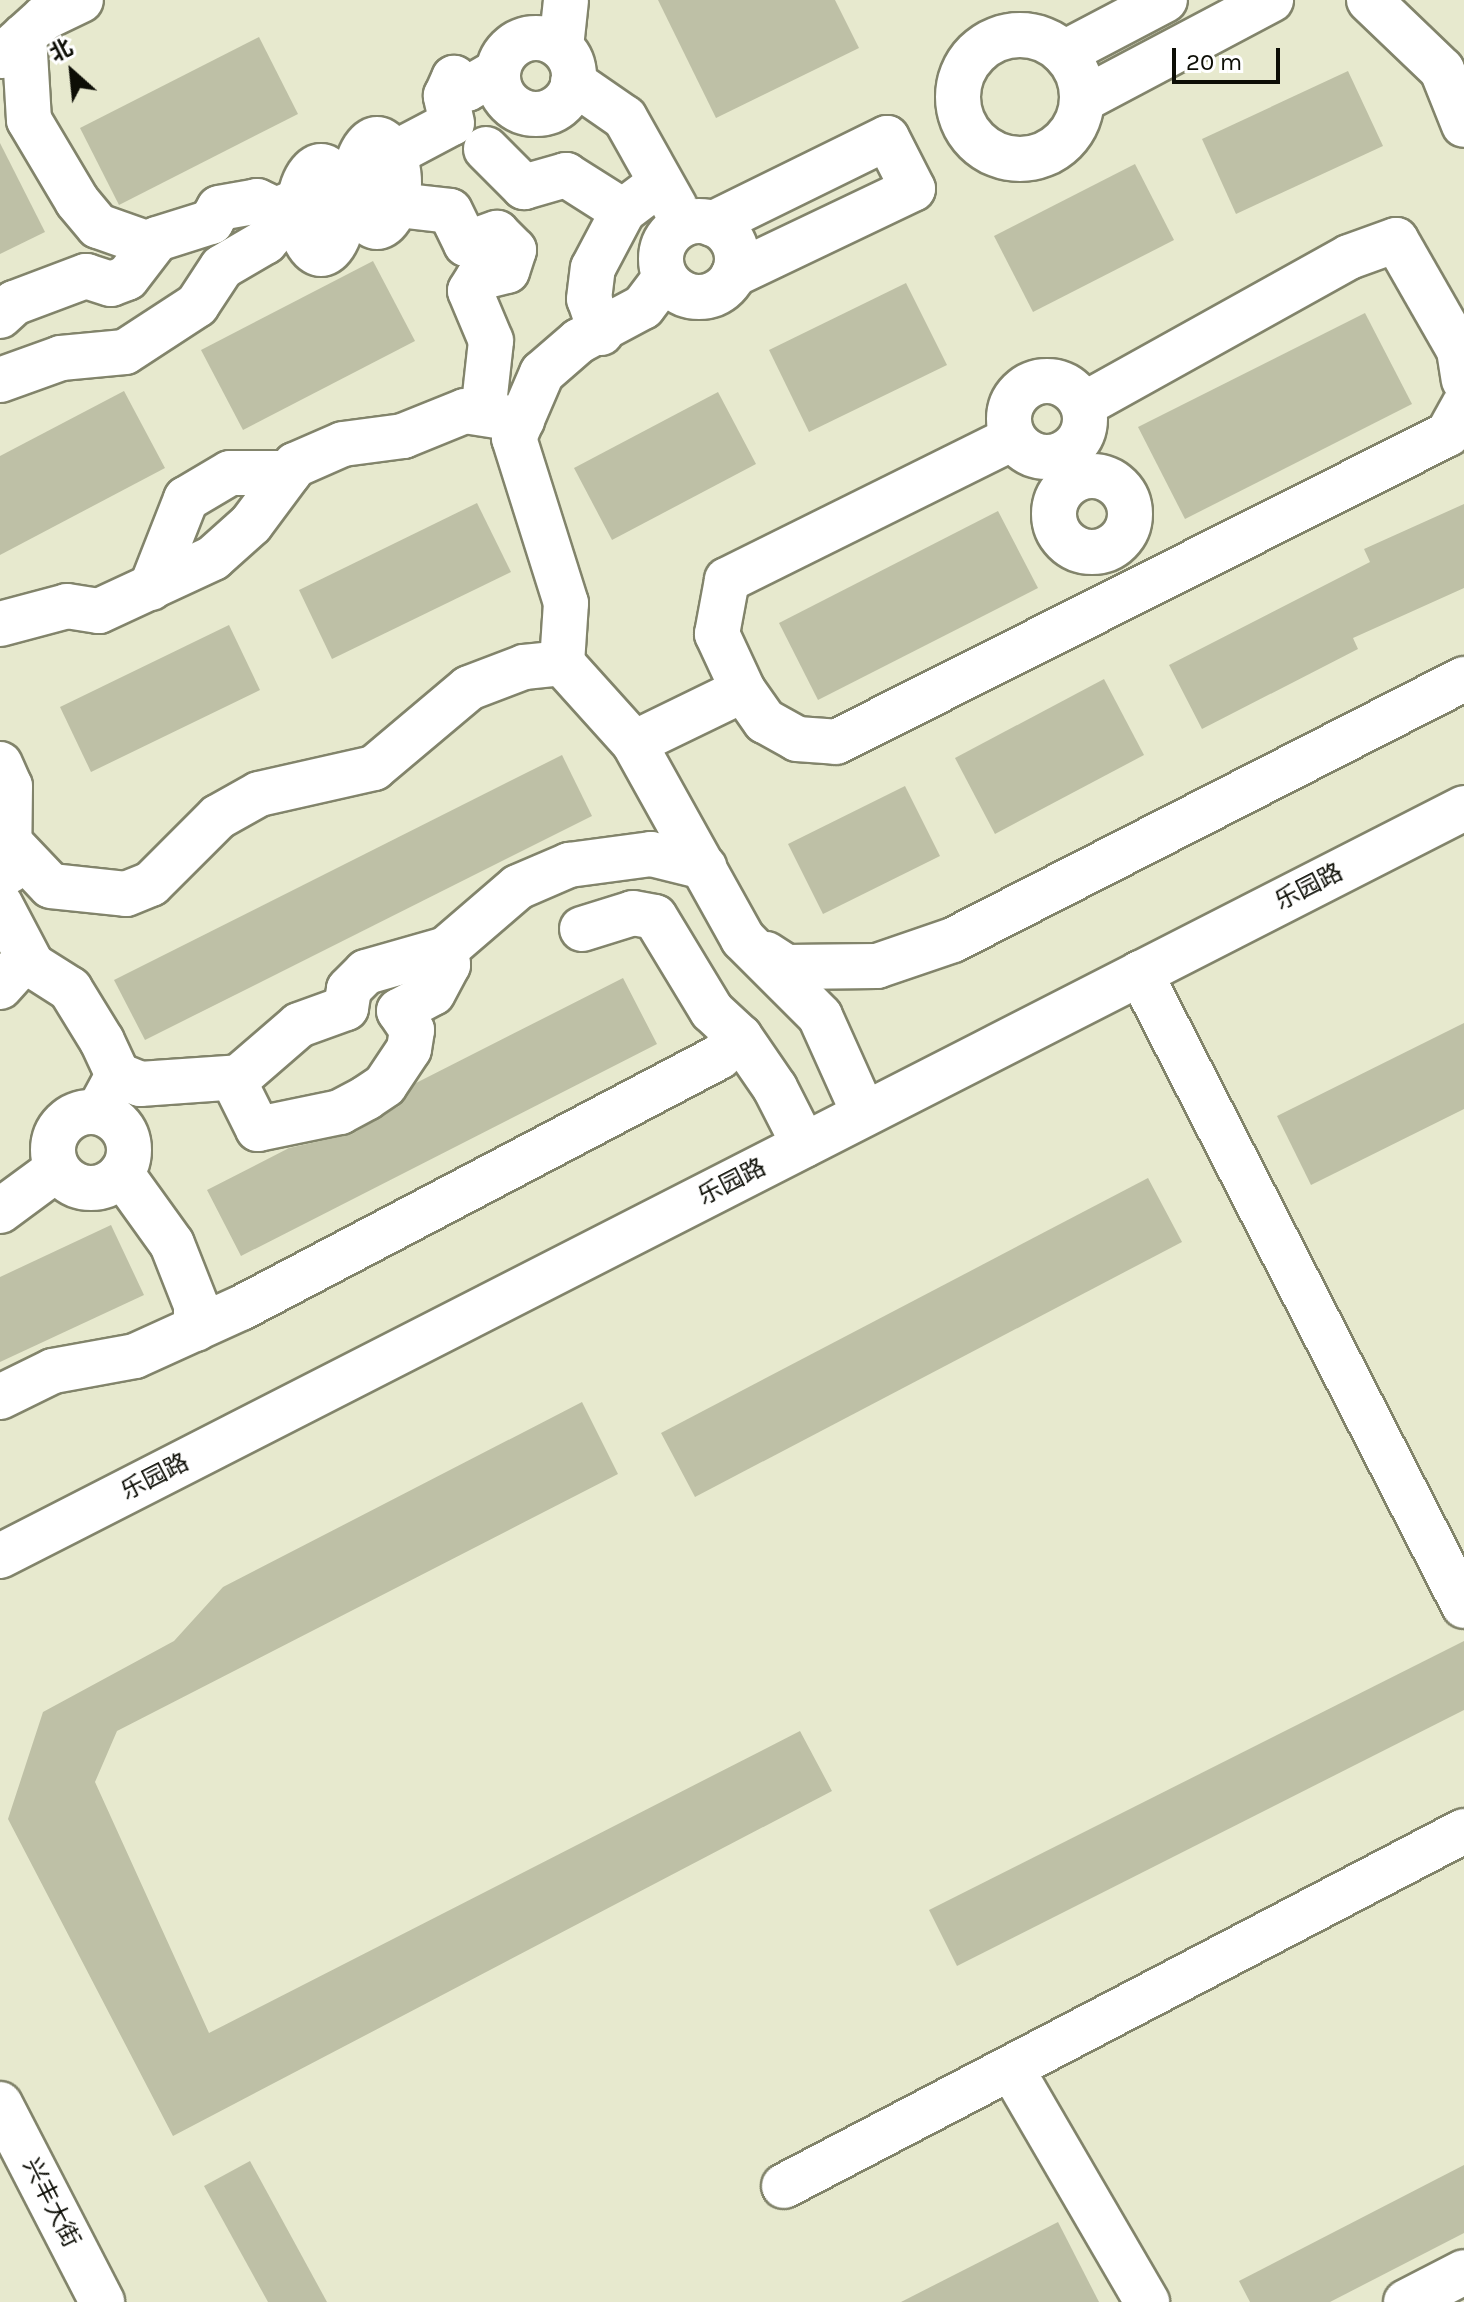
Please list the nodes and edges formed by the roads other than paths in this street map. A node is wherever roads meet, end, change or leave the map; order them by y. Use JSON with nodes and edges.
{"nodes":[{"id":1,"x":81,"y":0,"type":"edge"},
{"id":2,"x":566,"y":0,"type":"edge"},
{"id":3,"x":1165,"y":0,"type":"edge"},
{"id":4,"x":1271,"y":0,"type":"edge"},
{"id":5,"x":1369,"y":0,"type":"edge"},
{"id":6,"x":12,"y":47,"type":"edge"},
{"id":7,"x":1064,"y":53,"type":"junction"},
{"id":8,"x":567,"y":65,"type":"junction"},
{"id":9,"x":498,"y":71,"type":"junction"},
{"id":10,"x":1082,"y":100,"type":"junction"},
{"id":11,"x":519,"y":110,"type":"junction"},
{"id":12,"x":452,"y":123,"type":"junction"},
{"id":13,"x":1464,"y":125,"type":"edge"},
{"id":14,"x":486,"y":149,"type":"junction"},
{"id":15,"x":342,"y":181,"type":"junction"},
{"id":16,"x":660,"y":183,"type":"junction"},
{"id":17,"x":623,"y":211,"type":"junction"},
{"id":18,"x":703,"y":222,"type":"junction"},
{"id":19,"x":112,"y":232,"type":"junction"},
{"id":20,"x":152,"y":245,"type":"junction"},
{"id":21,"x":733,"y":275,"type":"junction"},
{"id":22,"x":665,"y":278,"type":"junction"},
{"id":23,"x":95,"y":281,"type":"junction"},
{"id":24,"x":0,"y":316,"type":"edge"},
{"id":25,"x":601,"y":333,"type":"junction"},
{"id":26,"x":147,"y":334,"type":"junction"},
{"id":27,"x":0,"y":380,"type":"edge"},
{"id":28,"x":1464,"y":380,"type":"edge"},
{"id":29,"x":1083,"y":405,"type":"junction"},
{"id":30,"x":1464,"y":405,"type":"edge"},
{"id":31,"x":502,"y":417,"type":"junction"},
{"id":32,"x":1013,"y":438,"type":"junction"},
{"id":33,"x":1067,"y":467,"type":"junction"},
{"id":34,"x":268,"y":472,"type":"junction"},
{"id":35,"x":151,"y":588,"type":"junction"},
{"id":36,"x":1140,"y":592,"type":"junction"},
{"id":37,"x":0,"y":624,"type":"edge"},
{"id":38,"x":562,"y":663,"type":"junction"},
{"id":39,"x":1464,"y":679,"type":"edge"},
{"id":40,"x":743,"y":690,"type":"junction"},
{"id":41,"x":634,"y":743,"type":"junction"},
{"id":42,"x":0,"y":764,"type":"edge"},
{"id":43,"x":1464,"y":808,"type":"edge"},
{"id":44,"x":10,"y":843,"type":"junction"},
{"id":45,"x":704,"y":867,"type":"junction"},
{"id":46,"x":0,"y":902,"type":"edge"},
{"id":47,"x":582,"y":929,"type":"dead end"},
{"id":48,"x":743,"y":939,"type":"junction"},
{"id":49,"x":446,"y":949,"type":"junction"},
{"id":50,"x":14,"y":972,"type":"edge"},
{"id":51,"x":1140,"y":973,"type":"junction"},
{"id":52,"x":346,"y":1008,"type":"junction"},
{"id":53,"x":399,"y":1011,"type":"junction"},
{"id":54,"x":740,"y":1037,"type":"junction"},
{"id":55,"x":233,"y":1079,"type":"junction"},
{"id":56,"x":108,"y":1094,"type":"junction"},
{"id":57,"x":864,"y":1114,"type":"junction"},
{"id":58,"x":804,"y":1145,"type":"junction"},
{"id":59,"x":57,"y":1169,"type":"junction"},
{"id":60,"x":121,"y":1173,"type":"junction"},
{"id":61,"x":0,"y":1211,"type":"edge"},
{"id":62,"x":196,"y":1329,"type":"junction"},
{"id":63,"x":0,"y":1397,"type":"edge"},
{"id":64,"x":0,"y":1556,"type":"edge"},
{"id":65,"x":1464,"y":1606,"type":"edge"},
{"id":66,"x":1464,"y":1831,"type":"edge"},
{"id":67,"x":1011,"y":2068,"type":"junction"},
{"id":68,"x":0,"y":2104,"type":"edge"},
{"id":69,"x":784,"y":2186,"type":"dead end"},
{"id":70,"x":1464,"y":2272,"type":"edge"},
{"id":71,"x":102,"y":2302,"type":"edge"},
{"id":72,"x":1147,"y":2302,"type":"edge"},
{"id":73,"x":1406,"y":2302,"type":"edge"}],
"edges":[{"from":1,"to":6,"type":"street"},
{"from":2,"to":8,"type":"street"},
{"from":3,"to":7,"type":"street"},
{"from":4,"to":10,"type":"street"},
{"from":5,"to":13,"type":"street"},
{"from":6,"to":19,"type":"street"},
{"from":7,"to":10,"type":"street"},
{"from":7,"to":10,"type":"street"},
{"from":8,"to":9,"type":"street"},
{"from":8,"to":11,"type":"street"},
{"from":8,"to":16,"type":"street"},
{"from":9,"to":11,"type":"street"},
{"from":9,"to":12,"type":"street"},
{"from":11,"to":14,"type":"street"},
{"from":12,"to":14,"type":"street"},
{"from":12,"to":15,"type":"street"},
{"from":14,"to":17,"type":"street"},
{"from":15,"to":20,"type":"street"},
{"from":15,"to":26,"type":"street"},
{"from":15,"to":31,"type":"street"},
{"from":16,"to":17,"type":"street"},
{"from":16,"to":18,"type":"street"},
{"from":17,"to":25,"type":"street"},
{"from":18,"to":21,"type":"street"},
{"from":18,"to":21,"type":"street"},
{"from":18,"to":22,"type":"street"},
{"from":19,"to":20,"type":"street"},
{"from":19,"to":23,"type":"street"},
{"from":20,"to":23,"type":"street"},
{"from":21,"to":22,"type":"street"},
{"from":22,"to":25,"type":"street"},
{"from":23,"to":24,"type":"street"},
{"from":23,"to":26,"type":"street"},
{"from":25,"to":31,"type":"street"},
{"from":26,"to":27,"type":"street"},
{"from":28,"to":29,"type":"street"},
{"from":29,"to":32,"type":"street"},
{"from":29,"to":33,"type":"street"},
{"from":30,"to":36,"type":"street"},
{"from":31,"to":34,"type":"street"},
{"from":31,"to":38,"type":"street"},
{"from":32,"to":33,"type":"street"},
{"from":32,"to":40,"type":"street"},
{"from":33,"to":36,"type":"street"},
{"from":34,"to":35,"type":"street"},
{"from":34,"to":35,"type":"street"},
{"from":35,"to":37,"type":"street"},
{"from":36,"to":40,"type":"street"},
{"from":38,"to":41,"type":"street"},
{"from":38,"to":44,"type":"street"},
{"from":39,"to":48,"type":"street"},
{"from":40,"to":41,"type":"street"},
{"from":41,"to":45,"type":"street"},
{"from":42,"to":44,"type":"street"},
{"from":43,"to":51,"type":"street","name":"乐园路"},
{"from":44,"to":46,"type":"street"},
{"from":45,"to":48,"type":"street"},
{"from":45,"to":49,"type":"street"},
{"from":46,"to":50,"type":"street"},
{"from":47,"to":54,"type":"street"},
{"from":48,"to":57,"type":"street"},
{"from":49,"to":52,"type":"street"},
{"from":49,"to":53,"type":"street"},
{"from":50,"to":56,"type":"street"},
{"from":51,"to":57,"type":"street","name":"乐园路"},
{"from":51,"to":65,"type":"street"},
{"from":52,"to":53,"type":"street"},
{"from":52,"to":55,"type":"street"},
{"from":53,"to":55,"type":"street"},
{"from":54,"to":58,"type":"street"},
{"from":54,"to":62,"type":"street"},
{"from":55,"to":56,"type":"street"},
{"from":56,"to":59,"type":"street"},
{"from":56,"to":60,"type":"street"},
{"from":57,"to":58,"type":"street","name":"乐园路"},
{"from":58,"to":64,"type":"street","name":"乐园路"},
{"from":59,"to":60,"type":"street"},
{"from":59,"to":61,"type":"street"},
{"from":60,"to":62,"type":"street"},
{"from":62,"to":63,"type":"street"},
{"from":66,"to":67,"type":"street"},
{"from":67,"to":69,"type":"street"},
{"from":67,"to":72,"type":"street"},
{"from":68,"to":71,"type":"street","name":"兴丰大街"},
{"from":70,"to":73,"type":"street"}]}
